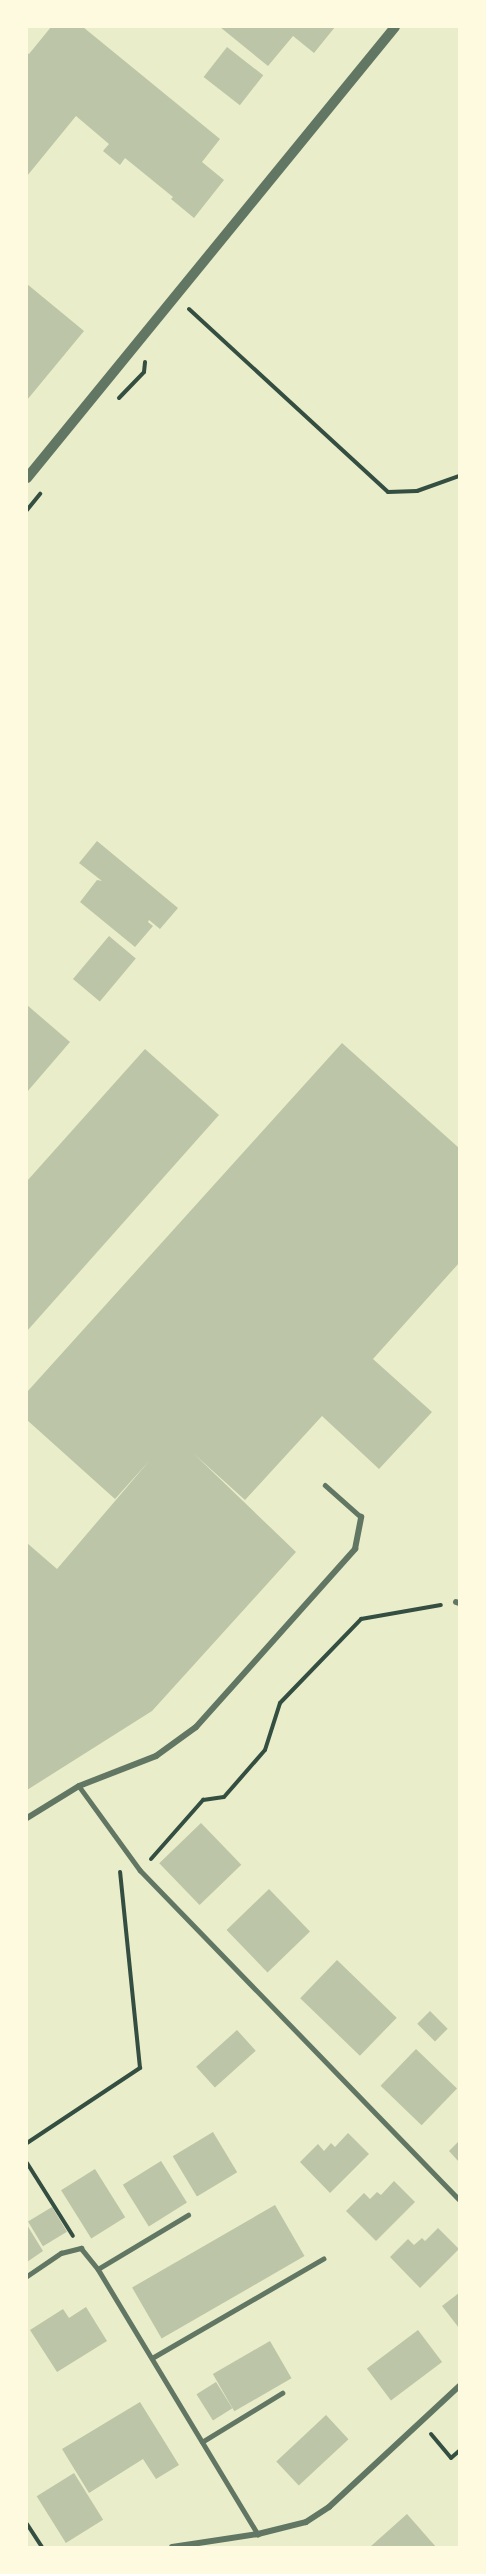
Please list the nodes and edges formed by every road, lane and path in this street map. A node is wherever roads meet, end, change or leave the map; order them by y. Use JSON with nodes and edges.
{"nodes":[{"id":1,"x":395,"y":27,"type":"edge"},
{"id":2,"x":175,"y":296,"type":"junction"},
{"id":3,"x":146,"y":367,"type":"dead end"},
{"id":4,"x":118,"y":400,"type":"dead end"},
{"id":5,"x":459,"y":476,"type":"edge"},
{"id":6,"x":27,"y":478,"type":"edge"},
{"id":7,"x":325,"y":1485,"type":"dead end"},
{"id":8,"x":362,"y":1517,"type":"joint"},
{"id":9,"x":458,"y":1603,"type":"edge"},
{"id":10,"x":79,"y":1786,"type":"junction"},
{"id":11,"x":27,"y":1818,"type":"edge"},
{"id":12,"x":117,"y":1838,"type":"junction"},
{"id":13,"x":140,"y":1870,"type":"junction"},
{"id":14,"x":27,"y":2143,"type":"edge"},
{"id":15,"x":27,"y":2163,"type":"edge"},
{"id":16,"x":459,"y":2199,"type":"edge"},
{"id":17,"x":188,"y":2215,"type":"dead end"},
{"id":18,"x":81,"y":2248,"type":"junction"},
{"id":19,"x":322,"y":2259,"type":"dead end"},
{"id":20,"x":98,"y":2269,"type":"junction"},
{"id":21,"x":27,"y":2276,"type":"edge"},
{"id":22,"x":152,"y":2358,"type":"junction"},
{"id":23,"x":459,"y":2386,"type":"edge"},
{"id":24,"x":282,"y":2393,"type":"dead end"},
{"id":25,"x":420,"y":2420,"type":"junction"},
{"id":26,"x":202,"y":2442,"type":"junction"},
{"id":27,"x":459,"y":2451,"type":"edge"},
{"id":28,"x":27,"y":2524,"type":"edge"},
{"id":29,"x":258,"y":2534,"type":"junction"},
{"id":30,"x":42,"y":2547,"type":"edge"},
{"id":31,"x":172,"y":2547,"type":"edge"}],
"edges":[{"from":1,"to":2,"type":"street"},
{"from":2,"to":5,"type":"path"},
{"from":2,"to":6,"type":"street"},
{"from":3,"to":4,"type":"path"},
{"from":7,"to":8,"type":"lane"},
{"from":8,"to":10,"type":"street"},
{"from":9,"to":13,"type":"path"},
{"from":10,"to":11,"type":"street"},
{"from":10,"to":12,"type":"lane"},
{"from":12,"to":13,"type":"lane"},
{"from":12,"to":14,"type":"path"},
{"from":13,"to":16,"type":"lane"},
{"from":15,"to":18,"type":"path"},
{"from":17,"to":20,"type":"lane"},
{"from":18,"to":20,"type":"lane"},
{"from":18,"to":21,"type":"lane"},
{"from":19,"to":22,"type":"lane"},
{"from":20,"to":22,"type":"lane"},
{"from":22,"to":26,"type":"lane"},
{"from":23,"to":25,"type":"street"},
{"from":24,"to":26,"type":"lane"},
{"from":25,"to":27,"type":"path"},
{"from":25,"to":29,"type":"street"},
{"from":26,"to":29,"type":"lane"},
{"from":28,"to":30,"type":"path"},
{"from":29,"to":31,"type":"street"}]}
